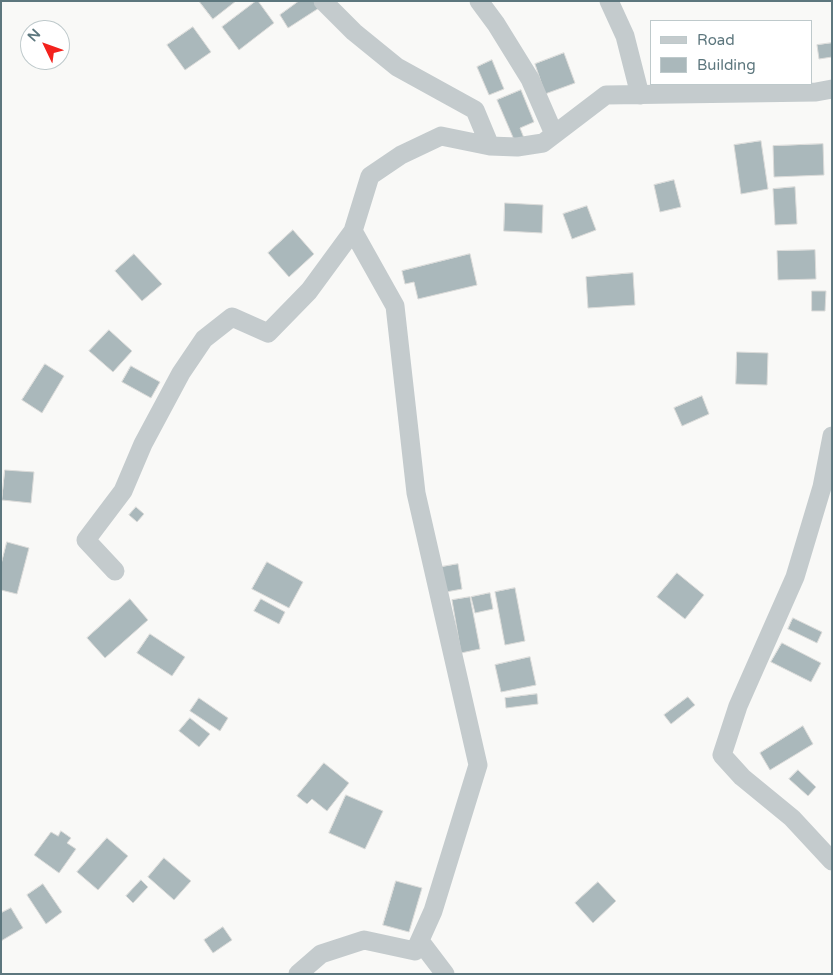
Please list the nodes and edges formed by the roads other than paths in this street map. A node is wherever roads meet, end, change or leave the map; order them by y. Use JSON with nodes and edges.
{"nodes":[{"id":1,"x":323,"y":1,"type":"edge"},
{"id":2,"x":479,"y":1,"type":"edge"},
{"id":3,"x":609,"y":1,"type":"edge"},
{"id":4,"x":832,"y":89,"type":"edge"},
{"id":5,"x":640,"y":95,"type":"junction"},
{"id":6,"x":554,"y":134,"type":"junction"},
{"id":7,"x":490,"y":146,"type":"junction"},
{"id":8,"x":353,"y":231,"type":"junction"},
{"id":9,"x":832,"y":436,"type":"edge"},
{"id":10,"x":115,"y":571,"type":"dead end"},
{"id":11,"x":832,"y":860,"type":"edge"},
{"id":12,"x":420,"y":941,"type":"junction"},
{"id":13,"x":298,"y":974,"type":"edge"},
{"id":14,"x":445,"y":974,"type":"edge"}],
"edges":[{"from":1,"to":7,"type":"street"},
{"from":2,"to":6,"type":"street"},
{"from":3,"to":5,"type":"street"},
{"from":4,"to":5,"type":"street"},
{"from":5,"to":6,"type":"street"},
{"from":6,"to":7,"type":"street"},
{"from":7,"to":8,"type":"street"},
{"from":8,"to":10,"type":"street"},
{"from":8,"to":12,"type":"street"},
{"from":9,"to":11,"type":"street"},
{"from":12,"to":13,"type":"street"},
{"from":12,"to":14,"type":"street"}]}
